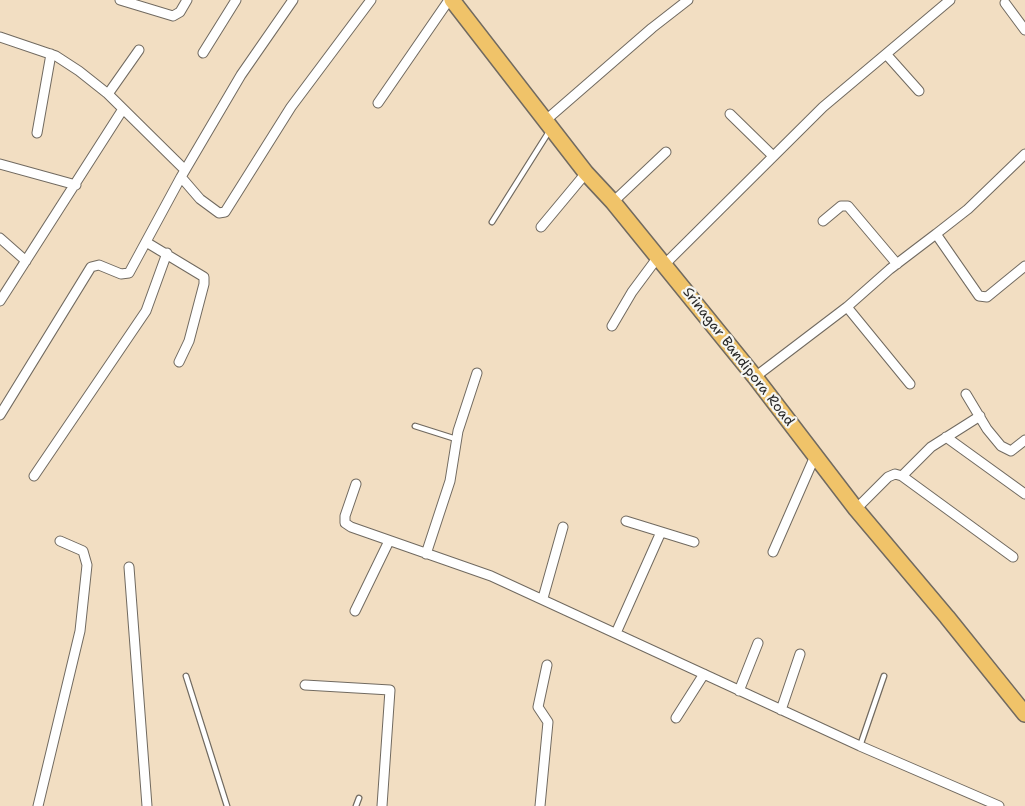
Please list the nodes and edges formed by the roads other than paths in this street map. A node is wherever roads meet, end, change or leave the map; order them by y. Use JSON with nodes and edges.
{"nodes":[{"id":1,"x":120,"y":0,"type":"edge"},
{"id":2,"x":187,"y":0,"type":"edge"},
{"id":3,"x":236,"y":0,"type":"edge"},
{"id":4,"x":293,"y":0,"type":"edge"},
{"id":5,"x":372,"y":0,"type":"edge"},
{"id":6,"x":450,"y":0,"type":"edge"},
{"id":7,"x":687,"y":0,"type":"edge"},
{"id":8,"x":950,"y":0,"type":"edge"},
{"id":9,"x":1005,"y":3,"type":"dead end"},
{"id":10,"x":1025,"y":30,"type":"edge"},
{"id":11,"x":0,"y":38,"type":"edge"},
{"id":12,"x":140,"y":50,"type":"dead end"},
{"id":13,"x":203,"y":53,"type":"dead end"},
{"id":14,"x":51,"y":54,"type":"junction"},
{"id":15,"x":886,"y":54,"type":"junction"},
{"id":16,"x":919,"y":91,"type":"dead end"},
{"id":17,"x":108,"y":94,"type":"junction"},
{"id":18,"x":378,"y":103,"type":"dead end"},
{"id":19,"x":123,"y":110,"type":"junction"},
{"id":20,"x":730,"y":114,"type":"dead end"},
{"id":21,"x":549,"y":123,"type":"junction"},
{"id":22,"x":37,"y":133,"type":"dead end"},
{"id":23,"x":666,"y":152,"type":"dead end"},
{"id":24,"x":1025,"y":154,"type":"edge"},
{"id":25,"x":773,"y":156,"type":"junction"},
{"id":26,"x":0,"y":164,"type":"edge"},
{"id":27,"x":183,"y":173,"type":"junction"},
{"id":28,"x":586,"y":173,"type":"junction"},
{"id":29,"x":76,"y":185,"type":"junction"},
{"id":30,"x":613,"y":202,"type":"junction"},
{"id":31,"x":823,"y":221,"type":"dead end"},
{"id":32,"x":492,"y":222,"type":"dead end"},
{"id":33,"x":541,"y":227,"type":"dead end"},
{"id":34,"x":936,"y":234,"type":"junction"},
{"id":35,"x":0,"y":238,"type":"edge"},
{"id":36,"x":146,"y":242,"type":"junction"},
{"id":37,"x":167,"y":253,"type":"junction"},
{"id":38,"x":26,"y":261,"type":"junction"},
{"id":39,"x":661,"y":261,"type":"junction"},
{"id":40,"x":897,"y":264,"type":"junction"},
{"id":41,"x":1025,"y":266,"type":"edge"},
{"id":42,"x":0,"y":301,"type":"edge"},
{"id":43,"x":847,"y":307,"type":"junction"},
{"id":44,"x":612,"y":326,"type":"dead end"},
{"id":45,"x":179,"y":362,"type":"dead end"},
{"id":46,"x":477,"y":373,"type":"dead end"},
{"id":47,"x":755,"y":377,"type":"junction"},
{"id":48,"x":910,"y":384,"type":"dead end"},
{"id":49,"x":966,"y":394,"type":"dead end"},
{"id":50,"x":0,"y":415,"type":"edge"},
{"id":51,"x":980,"y":416,"type":"junction"},
{"id":52,"x":415,"y":426,"type":"dead end"},
{"id":53,"x":946,"y":437,"type":"junction"},
{"id":54,"x":456,"y":439,"type":"junction"},
{"id":55,"x":1025,"y":440,"type":"edge"},
{"id":56,"x":816,"y":456,"type":"junction"},
{"id":57,"x":34,"y":476,"type":"dead end"},
{"id":58,"x":902,"y":476,"type":"junction"},
{"id":59,"x":356,"y":484,"type":"dead end"},
{"id":60,"x":1025,"y":494,"type":"edge"},
{"id":61,"x":856,"y":509,"type":"junction"},
{"id":62,"x":626,"y":521,"type":"dead end"},
{"id":63,"x":563,"y":527,"type":"dead end"},
{"id":64,"x":661,"y":532,"type":"junction"},
{"id":65,"x":60,"y":541,"type":"dead end"},
{"id":66,"x":389,"y":541,"type":"junction"},
{"id":67,"x":694,"y":542,"type":"dead end"},
{"id":68,"x":773,"y":552,"type":"dead end"},
{"id":69,"x":426,"y":554,"type":"junction"},
{"id":70,"x":1012,"y":557,"type":"dead end"},
{"id":71,"x":129,"y":567,"type":"dead end"},
{"id":72,"x":543,"y":598,"type":"junction"},
{"id":73,"x":355,"y":611,"type":"dead end"},
{"id":74,"x":616,"y":633,"type":"junction"},
{"id":75,"x":758,"y":643,"type":"dead end"},
{"id":76,"x":800,"y":654,"type":"dead end"},
{"id":77,"x":547,"y":665,"type":"dead end"},
{"id":78,"x":704,"y":674,"type":"junction"},
{"id":79,"x":186,"y":676,"type":"dead end"},
{"id":80,"x":884,"y":676,"type":"dead end"},
{"id":81,"x":306,"y":685,"type":"dead end"},
{"id":82,"x":739,"y":691,"type":"junction"},
{"id":83,"x":781,"y":710,"type":"junction"},
{"id":84,"x":1025,"y":714,"type":"edge"},
{"id":85,"x":676,"y":718,"type":"dead end"},
{"id":86,"x":860,"y":746,"type":"junction"},
{"id":87,"x":359,"y":798,"type":"dead end"},
{"id":88,"x":38,"y":806,"type":"edge"},
{"id":89,"x":147,"y":806,"type":"edge"},
{"id":90,"x":227,"y":806,"type":"edge"},
{"id":91,"x":356,"y":806,"type":"edge"},
{"id":92,"x":382,"y":806,"type":"edge"},
{"id":93,"x":540,"y":806,"type":"edge"},
{"id":94,"x":999,"y":806,"type":"edge"}],
"edges":[{"from":1,"to":2,"type":"street"},
{"from":3,"to":13,"type":"street"},
{"from":4,"to":27,"type":"street"},
{"from":5,"to":27,"type":"street"},
{"from":6,"to":18,"type":"street"},
{"from":6,"to":21,"type":"highway","name":"Srinagar Bandipora Road"},
{"from":7,"to":21,"type":"street"},
{"from":8,"to":15,"type":"street"},
{"from":9,"to":10,"type":"street"},
{"from":11,"to":14,"type":"street"},
{"from":12,"to":17,"type":"street"},
{"from":14,"to":17,"type":"street"},
{"from":14,"to":22,"type":"street"},
{"from":15,"to":16,"type":"street"},
{"from":15,"to":25,"type":"street"},
{"from":17,"to":19,"type":"street"},
{"from":19,"to":27,"type":"street"},
{"from":19,"to":29,"type":"street"},
{"from":20,"to":25,"type":"street"},
{"from":21,"to":28,"type":"highway","name":"Srinagar Bandipora Road"},
{"from":21,"to":32,"type":"lane"},
{"from":23,"to":30,"type":"street"},
{"from":24,"to":34,"type":"street"},
{"from":25,"to":39,"type":"street"},
{"from":26,"to":29,"type":"street"},
{"from":27,"to":36,"type":"street"},
{"from":28,"to":30,"type":"highway","name":"Srinagar Bandipora Road"},
{"from":28,"to":33,"type":"street"},
{"from":29,"to":38,"type":"street"},
{"from":30,"to":39,"type":"highway","name":"Srinagar Bandipora Road"},
{"from":31,"to":40,"type":"street"},
{"from":34,"to":40,"type":"street"},
{"from":34,"to":41,"type":"street"},
{"from":35,"to":38,"type":"street"},
{"from":36,"to":37,"type":"street"},
{"from":36,"to":50,"type":"street"},
{"from":37,"to":45,"type":"street"},
{"from":37,"to":57,"type":"street"},
{"from":38,"to":42,"type":"street"},
{"from":39,"to":44,"type":"street"},
{"from":39,"to":47,"type":"highway","name":"Srinagar Bandipora Road"},
{"from":40,"to":43,"type":"street"},
{"from":43,"to":47,"type":"street"},
{"from":43,"to":48,"type":"street"},
{"from":46,"to":54,"type":"street"},
{"from":47,"to":56,"type":"highway","name":"Srinagar Bandipora Road"},
{"from":49,"to":51,"type":"street"},
{"from":51,"to":53,"type":"street"},
{"from":51,"to":55,"type":"street"},
{"from":52,"to":54,"type":"lane"},
{"from":53,"to":58,"type":"street"},
{"from":53,"to":60,"type":"street"},
{"from":54,"to":69,"type":"street"},
{"from":56,"to":61,"type":"highway","name":"Srinagar Bandipora Road"},
{"from":56,"to":68,"type":"street"},
{"from":58,"to":61,"type":"street"},
{"from":58,"to":70,"type":"street"},
{"from":59,"to":66,"type":"street"},
{"from":61,"to":84,"type":"highway","name":"Srinagar Bandipora Road"},
{"from":62,"to":64,"type":"street"},
{"from":63,"to":72,"type":"street"},
{"from":64,"to":67,"type":"street"},
{"from":64,"to":74,"type":"street"},
{"from":65,"to":88,"type":"street"},
{"from":66,"to":69,"type":"street"},
{"from":66,"to":73,"type":"street"},
{"from":69,"to":72,"type":"street"},
{"from":71,"to":89,"type":"street"},
{"from":72,"to":74,"type":"street"},
{"from":74,"to":78,"type":"street"},
{"from":75,"to":82,"type":"street"},
{"from":76,"to":83,"type":"street"},
{"from":77,"to":93,"type":"street"},
{"from":78,"to":82,"type":"street"},
{"from":78,"to":85,"type":"street"},
{"from":79,"to":90,"type":"lane"},
{"from":80,"to":86,"type":"lane"},
{"from":81,"to":92,"type":"street"},
{"from":82,"to":83,"type":"street"},
{"from":83,"to":86,"type":"street"},
{"from":86,"to":94,"type":"street"},
{"from":87,"to":91,"type":"lane"}]}
